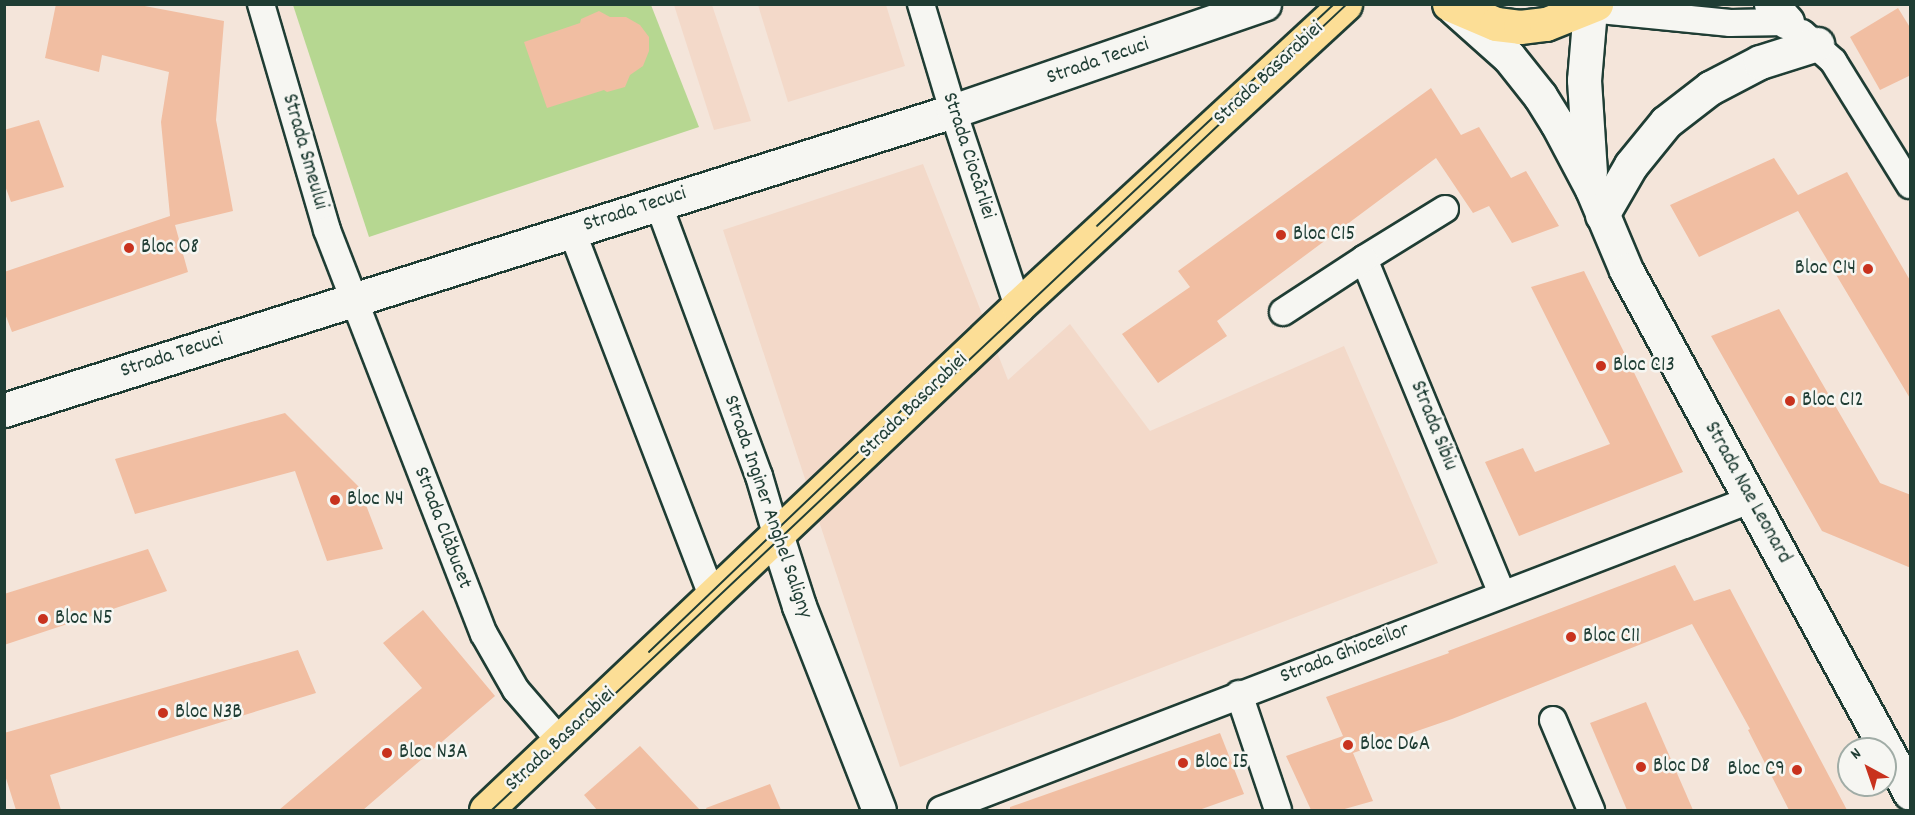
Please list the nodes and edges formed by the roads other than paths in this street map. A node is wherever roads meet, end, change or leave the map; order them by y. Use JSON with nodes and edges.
{"nodes":[{"id":1,"x":261,"y":4,"type":"edge"},
{"id":2,"x":921,"y":4,"type":"edge"},
{"id":3,"x":1264,"y":4,"type":"edge"},
{"id":4,"x":1345,"y":4,"type":"edge"},
{"id":5,"x":1756,"y":4,"type":"edge"},
{"id":6,"x":1452,"y":6,"type":"edge"},
{"id":7,"x":1593,"y":7,"type":"edge"},
{"id":8,"x":1779,"y":13,"type":"edge"},
{"id":9,"x":1817,"y":44,"type":"junction"},
{"id":10,"x":953,"y":111,"type":"junction"},
{"id":11,"x":1911,"y":185,"type":"edge"},
{"id":12,"x":1597,"y":202,"type":"junction"},
{"id":13,"x":658,"y":203,"type":"junction"},
{"id":14,"x":1445,"y":209,"type":"dead end"},
{"id":15,"x":572,"y":231,"type":"junction"},
{"id":16,"x":1365,"y":259,"type":"junction"},
{"id":17,"x":354,"y":298,"type":"junction"},
{"id":18,"x":1018,"y":306,"type":"junction"},
{"id":19,"x":1282,"y":312,"type":"dead end"},
{"id":20,"x":4,"y":410,"type":"edge"},
{"id":21,"x":1749,"y":500,"type":"junction"},
{"id":22,"x":777,"y":537,"type":"junction"},
{"id":23,"x":1502,"y":593,"type":"junction"},
{"id":24,"x":713,"y":598,"type":"junction"},
{"id":25,"x":1239,"y":694,"type":"junction"},
{"id":26,"x":1552,"y":720,"type":"dead end"},
{"id":27,"x":560,"y":741,"type":"junction"},
{"id":28,"x":1911,"y":793,"type":"edge"},
{"id":29,"x":486,"y":810,"type":"edge"},
{"id":30,"x":879,"y":810,"type":"edge"},
{"id":31,"x":941,"y":810,"type":"edge"},
{"id":32,"x":1278,"y":810,"type":"edge"},
{"id":33,"x":1591,"y":810,"type":"edge"}],
"edges":[{"from":1,"to":17,"type":"street","name":"Strada Smeului"},
{"from":2,"to":10,"type":"street","name":"Strada Ciocârliei"},
{"from":3,"to":10,"type":"main road","name":"Strada Tecuci"},
{"from":4,"to":18,"type":"main road","name":"Strada Basarabiei"},
{"from":5,"to":8,"type":"street"},
{"from":6,"to":7,"type":"main road"},
{"from":6,"to":12,"type":"main road","name":"Strada Nae Leonard"},
{"from":7,"to":8,"type":"street"},
{"from":7,"to":12,"type":"main road","name":"Strada Nae Leonard"},
{"from":8,"to":9,"type":"street"},
{"from":9,"to":11,"type":"street"},
{"from":9,"to":12,"type":"main road"},
{"from":10,"to":13,"type":"main road","name":"Strada Tecuci"},
{"from":10,"to":18,"type":"street","name":"Strada Ciocârliei"},
{"from":12,"to":21,"type":"main road","name":"Strada Nae Leonard"},
{"from":13,"to":15,"type":"main road","name":"Strada Tecuci"},
{"from":13,"to":22,"type":"street","name":"Strada Inginer Anghel Saligny"},
{"from":14,"to":16,"type":"street"},
{"from":15,"to":17,"type":"main road","name":"Strada Tecuci"},
{"from":15,"to":24,"type":"street"},
{"from":16,"to":19,"type":"street"},
{"from":16,"to":23,"type":"street","name":"Strada Sibiu"},
{"from":17,"to":20,"type":"main road","name":"Strada Tecuci"},
{"from":17,"to":27,"type":"street","name":"Strada Clăbucet"},
{"from":18,"to":22,"type":"main road","name":"Strada Basarabiei"},
{"from":21,"to":23,"type":"street","name":"Strada Ghioceilor"},
{"from":21,"to":28,"type":"main road","name":"Strada Nae Leonard"},
{"from":22,"to":24,"type":"main road","name":"Strada Basarabiei"},
{"from":22,"to":30,"type":"main road","name":"Strada Inginer Anghel Saligny"},
{"from":23,"to":25,"type":"street","name":"Strada Ghioceilor"},
{"from":24,"to":27,"type":"main road","name":"Strada Basarabiei"},
{"from":25,"to":31,"type":"street","name":"Strada Ghioceilor"},
{"from":25,"to":32,"type":"street"},
{"from":26,"to":33,"type":"street"},
{"from":27,"to":29,"type":"main road","name":"Strada Basarabiei"}]}
